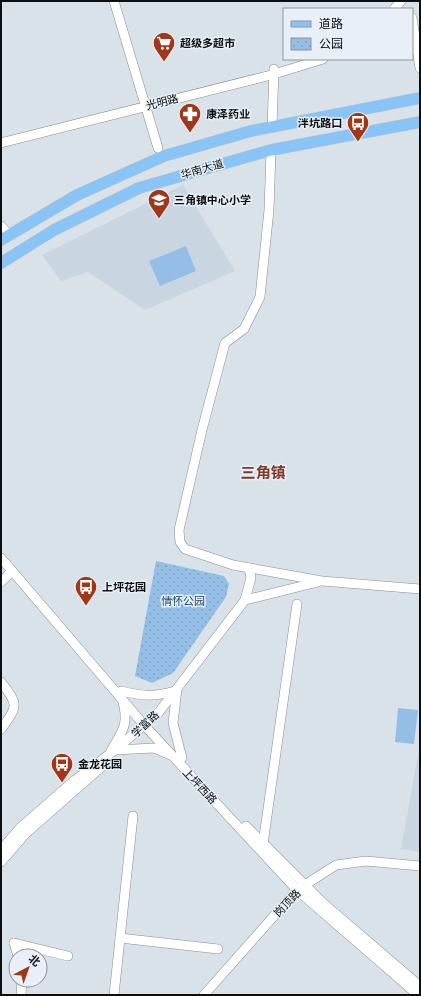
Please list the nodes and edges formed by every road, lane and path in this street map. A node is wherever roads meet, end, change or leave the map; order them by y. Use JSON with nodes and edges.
{"nodes":[{"id":1,"x":114,"y":1,"type":"edge"},
{"id":2,"x":413,"y":24,"type":"edge"},
{"id":3,"x":320,"y":60,"type":"edge"},
{"id":4,"x":274,"y":68,"type":"dead end"},
{"id":5,"x":420,"y":68,"type":"edge"},
{"id":6,"x":420,"y":98,"type":"edge"},
{"id":7,"x":145,"y":106,"type":"junction"},
{"id":8,"x":420,"y":122,"type":"edge"},
{"id":9,"x":272,"y":127,"type":"junction"},
{"id":10,"x":1,"y":143,"type":"edge"},
{"id":11,"x":158,"y":148,"type":"dead end"},
{"id":12,"x":271,"y":150,"type":"junction"},
{"id":13,"x":1,"y":226,"type":"edge"},
{"id":14,"x":5,"y":238,"type":"edge"},
{"id":15,"x":1,"y":263,"type":"edge"},
{"id":16,"x":1,"y":552,"type":"edge"},
{"id":17,"x":1,"y":558,"type":"edge"},
{"id":18,"x":249,"y":568,"type":"junction"},
{"id":19,"x":12,"y":571,"type":"junction"},
{"id":20,"x":322,"y":581,"type":"junction"},
{"id":21,"x":1,"y":582,"type":"edge"},
{"id":22,"x":420,"y":589,"type":"edge"},
{"id":23,"x":245,"y":600,"type":"junction"},
{"id":24,"x":297,"y":604,"type":"dead end"},
{"id":25,"x":1,"y":682,"type":"edge"},
{"id":26,"x":176,"y":689,"type":"junction"},
{"id":27,"x":121,"y":695,"type":"junction"},
{"id":28,"x":148,"y":725,"type":"junction"},
{"id":29,"x":1,"y":729,"type":"edge"},
{"id":30,"x":112,"y":752,"type":"junction"},
{"id":31,"x":177,"y":757,"type":"junction"},
{"id":32,"x":133,"y":816,"type":"dead end"},
{"id":33,"x":263,"y":844,"type":"junction"},
{"id":34,"x":1,"y":850,"type":"edge"},
{"id":35,"x":1,"y":862,"type":"edge"},
{"id":36,"x":420,"y":866,"type":"edge"},
{"id":37,"x":301,"y":888,"type":"junction"},
{"id":38,"x":120,"y":938,"type":"junction"},
{"id":39,"x":16,"y":948,"type":"edge"},
{"id":40,"x":35,"y":948,"type":"edge"},
{"id":41,"x":218,"y":949,"type":"dead end"},
{"id":42,"x":48,"y":951,"type":"edge"},
{"id":43,"x":68,"y":956,"type":"dead end"},
{"id":44,"x":420,"y":986,"type":"edge"},
{"id":45,"x":114,"y":995,"type":"edge"},
{"id":46,"x":204,"y":995,"type":"edge"},
{"id":47,"x":418,"y":995,"type":"edge"}],
"edges":[{"from":1,"to":7,"type":"street"},
{"from":2,"to":5,"type":"street"},
{"from":3,"to":7,"type":"street","name":"光明路"},
{"from":4,"to":9,"type":"street"},
{"from":6,"to":9,"type":"main road","name":"华南大道"},
{"from":7,"to":10,"type":"street","name":"光明路"},
{"from":7,"to":11,"type":"street"},
{"from":8,"to":12,"type":"main road","name":"华南大道"},
{"from":9,"to":14,"type":"main road","name":"华南大道"},
{"from":12,"to":15,"type":"main road","name":"华南大道"},
{"from":12,"to":18,"type":"street"},
{"from":13,"to":14,"type":"street"},
{"from":16,"to":27,"type":"street","name":"上坪西路"},
{"from":17,"to":19,"type":"street","name":"上坪西路"},
{"from":18,"to":20,"type":"street"},
{"from":18,"to":23,"type":"street","name":"学富路"},
{"from":19,"to":21,"type":"street"},
{"from":19,"to":27,"type":"street","name":"上坪西路"},
{"from":20,"to":22,"type":"street"},
{"from":20,"to":23,"type":"street"},
{"from":23,"to":26,"type":"street","name":"学富路"},
{"from":24,"to":33,"type":"street"},
{"from":25,"to":29,"type":"street"},
{"from":26,"to":27,"type":"street"},
{"from":26,"to":28,"type":"street","name":"学富路"},
{"from":26,"to":31,"type":"street"},
{"from":27,"to":28,"type":"street","name":"上坪西路"},
{"from":27,"to":30,"type":"street"},
{"from":28,"to":30,"type":"street","name":"学富路"},
{"from":28,"to":31,"type":"street","name":"上坪西路"},
{"from":28,"to":35,"type":"street","name":"学富路"},
{"from":30,"to":31,"type":"street"},
{"from":30,"to":34,"type":"street","name":"学富路"},
{"from":31,"to":33,"type":"street","name":"上坪西路"},
{"from":31,"to":37,"type":"street","name":"上坪西路"},
{"from":32,"to":38,"type":"street"},
{"from":33,"to":37,"type":"street","name":"上坪西路"},
{"from":36,"to":37,"type":"street","name":"岗顶路"},
{"from":37,"to":44,"type":"street","name":"上坪西路"},
{"from":37,"to":46,"type":"street","name":"岗顶路"},
{"from":37,"to":47,"type":"street","name":"上坪西路"},
{"from":38,"to":41,"type":"street"},
{"from":38,"to":45,"type":"street"},
{"from":39,"to":40,"type":"street"},
{"from":42,"to":43,"type":"street"}]}
